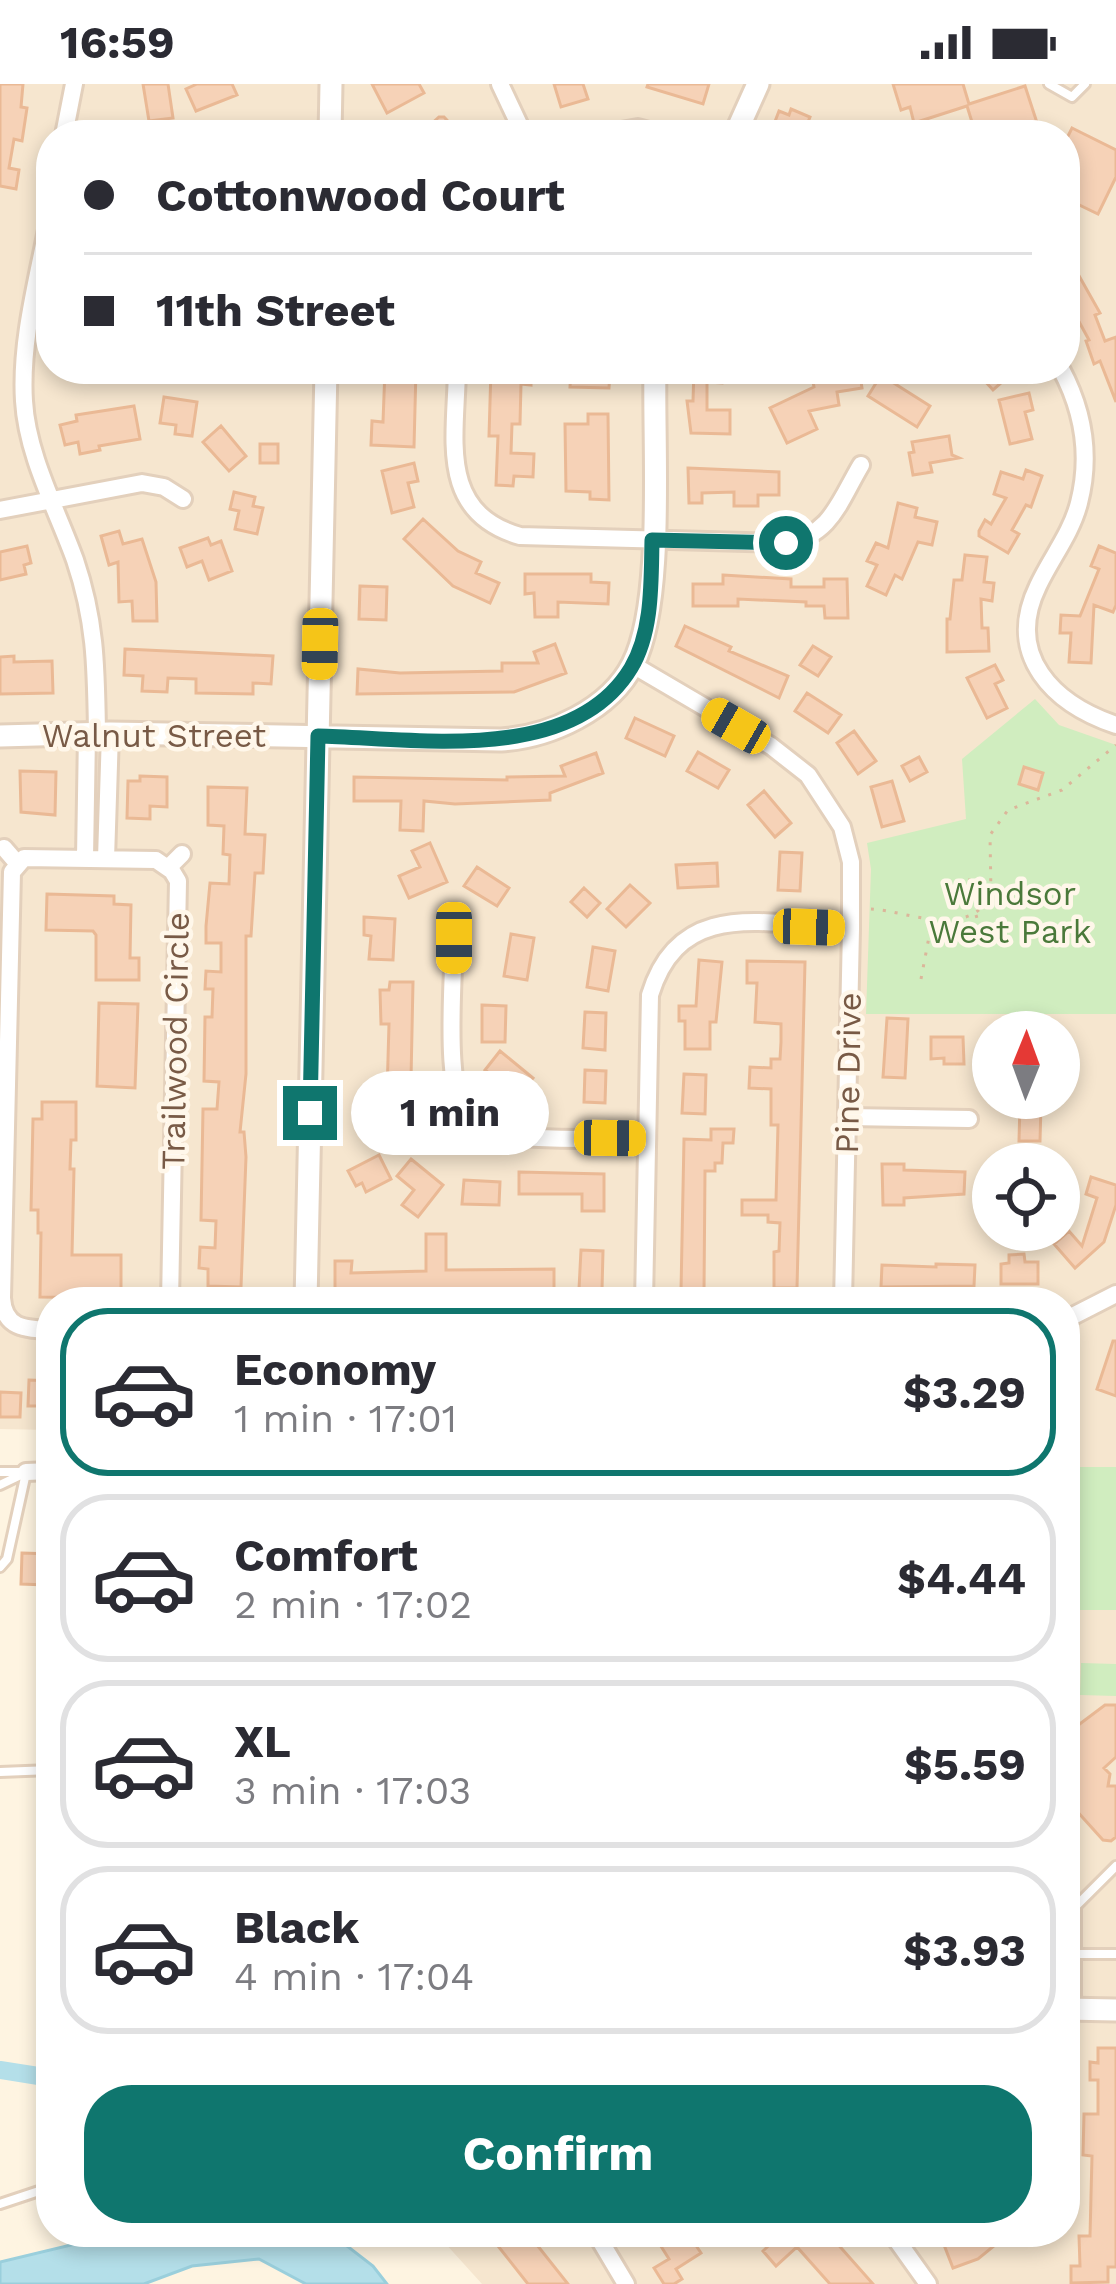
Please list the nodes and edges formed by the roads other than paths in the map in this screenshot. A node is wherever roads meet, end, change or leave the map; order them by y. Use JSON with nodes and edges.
{"nodes":[{"id":1,"x":74,"y":84,"type":"edge"},
{"id":2,"x":332,"y":84,"type":"edge"},
{"id":3,"x":500,"y":84,"type":"edge"},
{"id":4,"x":758,"y":84,"type":"edge"},
{"id":5,"x":1049,"y":84,"type":"edge"},
{"id":6,"x":1085,"y":84,"type":"edge"},
{"id":7,"x":67,"y":120,"type":"edge"},
{"id":8,"x":331,"y":120,"type":"edge"},
{"id":9,"x":517,"y":120,"type":"edge"},
{"id":10,"x":742,"y":120,"type":"edge"},
{"id":11,"x":36,"y":301,"type":"edge"},
{"id":12,"x":326,"y":384,"type":"edge"},
{"id":13,"x":458,"y":384,"type":"edge"},
{"id":14,"x":655,"y":384,"type":"edge"},
{"id":15,"x":1067,"y":384,"type":"edge"},
{"id":16,"x":861,"y":465,"type":"dead end"},
{"id":17,"x":52,"y":499,"type":"junction"},
{"id":18,"x":184,"y":499,"type":"dead end"},
{"id":19,"x":0,"y":510,"type":"edge"},
{"id":20,"x":652,"y":540,"type":"junction"},
{"id":21,"x":633,"y":665,"type":"junction"},
{"id":22,"x":1116,"y":725,"type":"edge"},
{"id":23,"x":98,"y":733,"type":"junction"},
{"id":24,"x":0,"y":736,"type":"edge"},
{"id":25,"x":318,"y":736,"type":"junction"},
{"id":26,"x":4,"y":848,"type":"dead end"},
{"id":27,"x":182,"y":854,"type":"dead end"},
{"id":28,"x":85,"y":858,"type":"junction"},
{"id":29,"x":106,"y":859,"type":"junction"},
{"id":30,"x":17,"y":863,"type":"junction"},
{"id":31,"x":168,"y":868,"type":"junction"},
{"id":32,"x":851,"y":928,"type":"junction"},
{"id":33,"x":454,"y":938,"type":"dead end"},
{"id":34,"x":848,"y":1117,"type":"junction"},
{"id":35,"x":968,"y":1119,"type":"dead end"},
{"id":36,"x":466,"y":1120,"type":"junction"},
{"id":37,"x":449,"y":1135,"type":"dead end"},
{"id":38,"x":647,"y":1139,"type":"junction"},
{"id":39,"x":170,"y":1287,"type":"edge"},
{"id":40,"x":306,"y":1287,"type":"edge"},
{"id":41,"x":644,"y":1287,"type":"edge"},
{"id":42,"x":843,"y":1287,"type":"edge"},
{"id":43,"x":1116,"y":1294,"type":"edge"},
{"id":44,"x":1080,"y":1312,"type":"edge"},
{"id":45,"x":5,"y":1328,"type":"edge"},
{"id":46,"x":36,"y":1329,"type":"edge"},
{"id":47,"x":0,"y":1472,"type":"edge"},
{"id":48,"x":26,"y":1472,"type":"junction"},
{"id":49,"x":36,"y":1472,"type":"edge"},
{"id":50,"x":0,"y":1485,"type":"edge"},
{"id":51,"x":0,"y":1567,"type":"edge"},
{"id":52,"x":36,"y":1771,"type":"edge"},
{"id":53,"x":0,"y":1772,"type":"edge"},
{"id":54,"x":1116,"y":1866,"type":"edge"},
{"id":55,"x":1080,"y":1902,"type":"edge"},
{"id":56,"x":1080,"y":1954,"type":"edge"},
{"id":57,"x":1116,"y":1954,"type":"edge"},
{"id":58,"x":1080,"y":2010,"type":"edge"},
{"id":59,"x":1116,"y":2010,"type":"edge"},
{"id":60,"x":36,"y":2192,"type":"edge"},
{"id":61,"x":0,"y":2204,"type":"edge"},
{"id":62,"x":605,"y":2247,"type":"edge"},
{"id":63,"x":902,"y":2247,"type":"edge"},
{"id":64,"x":626,"y":2284,"type":"edge"},
{"id":65,"x":928,"y":2284,"type":"edge"}],
"edges":[{"from":1,"to":7,"type":"street"},
{"from":2,"to":8,"type":"street"},
{"from":3,"to":9,"type":"street"},
{"from":4,"to":10,"type":"street"},
{"from":5,"to":6,"type":"lane"},
{"from":11,"to":17,"type":"street"},
{"from":12,"to":25,"type":"street"},
{"from":13,"to":20,"type":"street"},
{"from":14,"to":20,"type":"street"},
{"from":15,"to":22,"type":"street"},
{"from":16,"to":20,"type":"street"},
{"from":17,"to":18,"type":"street"},
{"from":17,"to":19,"type":"street"},
{"from":17,"to":23,"type":"street"},
{"from":20,"to":21,"type":"street"},
{"from":21,"to":25,"type":"street","name":"Walnut Street"},
{"from":21,"to":32,"type":"street","name":"Pine Drive"},
{"from":23,"to":24,"type":"street","name":"Walnut Street"},
{"from":23,"to":25,"type":"street","name":"Walnut Street"},
{"from":23,"to":28,"type":"street"},
{"from":23,"to":29,"type":"street"},
{"from":25,"to":40,"type":"street"},
{"from":26,"to":30,"type":"street"},
{"from":27,"to":31,"type":"street"},
{"from":28,"to":29,"type":"street","name":"Trailwood Circle"},
{"from":28,"to":30,"type":"street","name":"Trailwood Circle"},
{"from":29,"to":31,"type":"street","name":"Trailwood Circle"},
{"from":30,"to":45,"type":"street"},
{"from":31,"to":39,"type":"street","name":"Trailwood Circle"},
{"from":32,"to":34,"type":"street","name":"Pine Drive"},
{"from":32,"to":38,"type":"street"},
{"from":33,"to":36,"type":"street"},
{"from":34,"to":35,"type":"street"},
{"from":34,"to":42,"type":"street","name":"Pine Drive"},
{"from":36,"to":37,"type":"street"},
{"from":36,"to":38,"type":"street"},
{"from":38,"to":41,"type":"street"},
{"from":43,"to":44,"type":"street"},
{"from":45,"to":46,"type":"street"},
{"from":47,"to":48,"type":"lane"},
{"from":48,"to":49,"type":"street"},
{"from":48,"to":50,"type":"lane"},
{"from":48,"to":51,"type":"lane"},
{"from":52,"to":53,"type":"lane"},
{"from":54,"to":55,"type":"lane"},
{"from":56,"to":57,"type":"lane"},
{"from":58,"to":59,"type":"street"},
{"from":60,"to":61,"type":"lane"},
{"from":62,"to":64,"type":"street"},
{"from":63,"to":65,"type":"street"}]}
